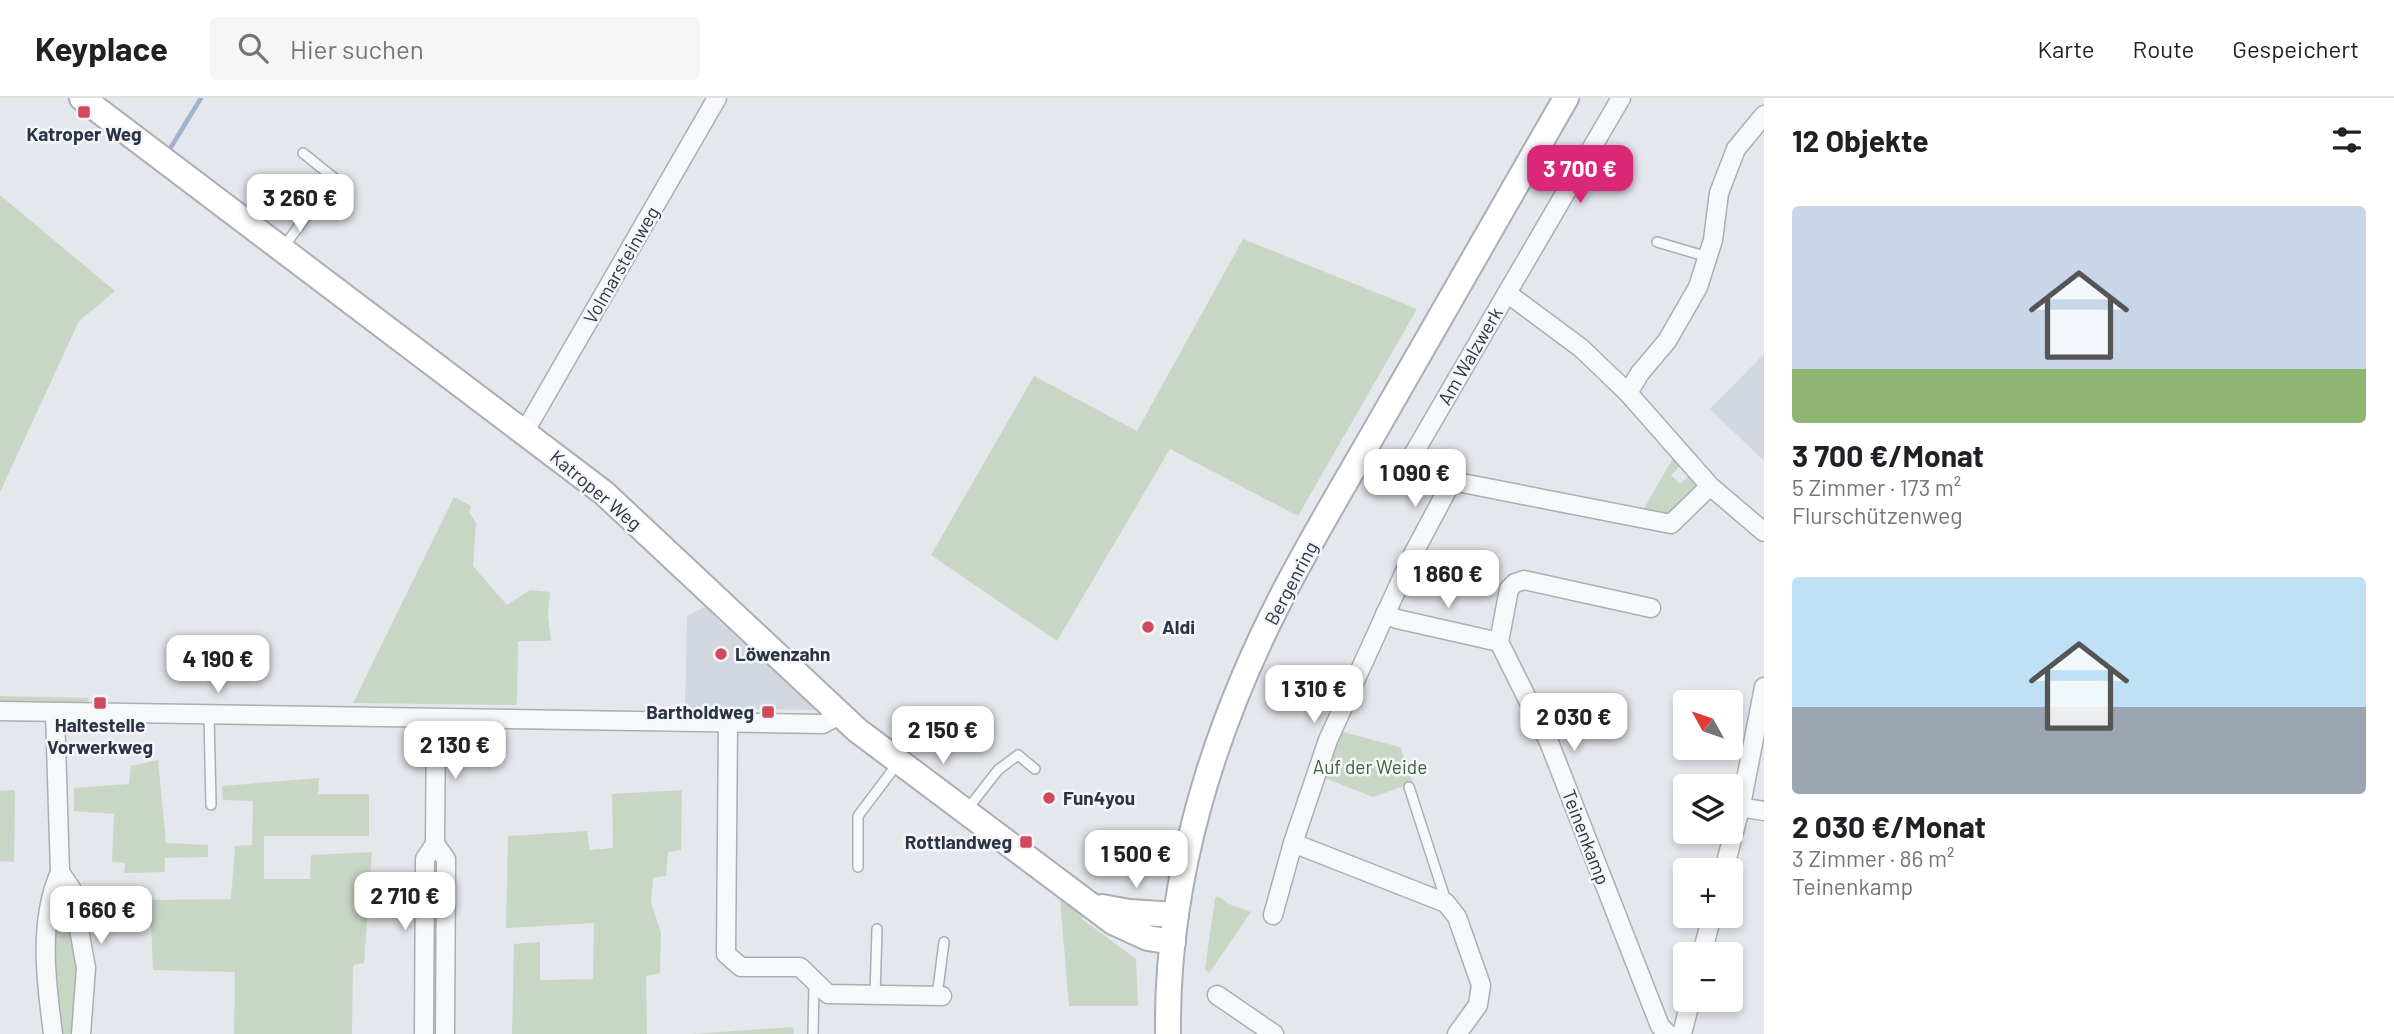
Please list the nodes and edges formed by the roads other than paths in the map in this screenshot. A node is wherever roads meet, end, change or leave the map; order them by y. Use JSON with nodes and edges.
{"nodes":[{"id":1,"x":82,"y":98,"type":"edge"},
{"id":2,"x":717,"y":98,"type":"edge"},
{"id":3,"x":1566,"y":98,"type":"edge"},
{"id":4,"x":1620,"y":98,"type":"edge"},
{"id":5,"x":1764,"y":115,"type":"edge"},
{"id":6,"x":303,"y":153,"type":"dead end"},
{"id":7,"x":1657,"y":242,"type":"dead end"},
{"id":8,"x":282,"y":249,"type":"junction"},
{"id":9,"x":1708,"y":257,"type":"junction"},
{"id":10,"x":1507,"y":293,"type":"junction"},
{"id":11,"x":1628,"y":393,"type":"junction"},
{"id":12,"x":525,"y":431,"type":"junction"},
{"id":13,"x":1452,"y":481,"type":"junction"},
{"id":14,"x":1710,"y":486,"type":"junction"},
{"id":15,"x":1764,"y":532,"type":"edge"},
{"id":16,"x":1651,"y":608,"type":"dead end"},
{"id":17,"x":1385,"y":614,"type":"junction"},
{"id":18,"x":1499,"y":642,"type":"junction"},
{"id":19,"x":1764,"y":687,"type":"edge"},
{"id":20,"x":0,"y":711,"type":"edge"},
{"id":21,"x":55,"y":712,"type":"junction"},
{"id":22,"x":209,"y":715,"type":"junction"},
{"id":23,"x":839,"y":715,"type":"junction"},
{"id":24,"x":436,"y":719,"type":"junction"},
{"id":25,"x":728,"y":723,"type":"junction"},
{"id":26,"x":899,"y":762,"type":"junction"},
{"id":27,"x":1035,"y":769,"type":"dead end"},
{"id":28,"x":1409,"y":788,"type":"dead end"},
{"id":29,"x":1743,"y":792,"type":"edge"},
{"id":30,"x":211,"y":805,"type":"dead end"},
{"id":31,"x":1743,"y":808,"type":"edge"},
{"id":32,"x":966,"y":811,"type":"junction"},
{"id":33,"x":1764,"y":811,"type":"edge"},
{"id":34,"x":1293,"y":843,"type":"junction"},
{"id":35,"x":435,"y":844,"type":"junction"},
{"id":36,"x":858,"y":867,"type":"dead end"},
{"id":37,"x":60,"y":872,"type":"junction"},
{"id":38,"x":1446,"y":903,"type":"junction"},
{"id":39,"x":1091,"y":905,"type":"junction"},
{"id":40,"x":1176,"y":915,"type":"junction"},
{"id":41,"x":1273,"y":915,"type":"dead end"},
{"id":42,"x":877,"y":929,"type":"dead end"},
{"id":43,"x":944,"y":942,"type":"dead end"},
{"id":44,"x":1173,"y":942,"type":"junction"},
{"id":45,"x":814,"y":980,"type":"junction"},
{"id":46,"x":875,"y":995,"type":"junction"},
{"id":47,"x":1217,"y":995,"type":"dead end"},
{"id":48,"x":939,"y":996,"type":"joint"},
{"id":49,"x":1688,"y":1012,"type":"edge"},
{"id":50,"x":53,"y":1034,"type":"edge"},
{"id":51,"x":80,"y":1034,"type":"edge"},
{"id":52,"x":424,"y":1034,"type":"edge"},
{"id":53,"x":445,"y":1034,"type":"edge"},
{"id":54,"x":813,"y":1034,"type":"edge"},
{"id":55,"x":1168,"y":1034,"type":"edge"},
{"id":56,"x":1274,"y":1034,"type":"edge"},
{"id":57,"x":1457,"y":1034,"type":"edge"},
{"id":58,"x":1668,"y":1034,"type":"edge"},
{"id":59,"x":1682,"y":1034,"type":"edge"}],
"edges":[{"from":1,"to":8,"type":"street","name":"Katroper Weg"},
{"from":2,"to":12,"type":"street","name":"Volmarsteinweg"},
{"from":3,"to":40,"type":"street","name":"Bergenring"},
{"from":4,"to":10,"type":"street"},
{"from":5,"to":9,"type":"street"},
{"from":6,"to":8,"type":"lane"},
{"from":7,"to":9,"type":"lane"},
{"from":8,"to":12,"type":"street","name":"Katroper Weg"},
{"from":9,"to":11,"type":"street"},
{"from":10,"to":11,"type":"street","name":"Am Walzwerk"},
{"from":10,"to":13,"type":"street","name":"Am Walzwerk"},
{"from":11,"to":14,"type":"street","name":"Am Walzwerk"},
{"from":12,"to":23,"type":"street","name":"Katroper Weg"},
{"from":13,"to":14,"type":"street","name":"Am Walzwerk"},
{"from":13,"to":17,"type":"street"},
{"from":14,"to":15,"type":"street","name":"Am Walzwerk"},
{"from":16,"to":18,"type":"street"},
{"from":17,"to":18,"type":"street"},
{"from":17,"to":34,"type":"street"},
{"from":18,"to":58,"type":"street","name":"Teinenkamp"},
{"from":19,"to":29,"type":"street"},
{"from":20,"to":21,"type":"street"},
{"from":21,"to":22,"type":"street"},
{"from":21,"to":37,"type":"street"},
{"from":22,"to":24,"type":"street"},
{"from":22,"to":30,"type":"lane"},
{"from":23,"to":25,"type":"street"},
{"from":23,"to":26,"type":"street","name":"Katroper Weg"},
{"from":24,"to":25,"type":"street"},
{"from":24,"to":35,"type":"street"},
{"from":25,"to":45,"type":"street"},
{"from":26,"to":32,"type":"street","name":"Katroper Weg"},
{"from":26,"to":36,"type":"lane"},
{"from":27,"to":32,"type":"lane"},
{"from":28,"to":38,"type":"lane"},
{"from":31,"to":33,"type":"street"},
{"from":32,"to":39,"type":"street","name":"Katroper Weg"},
{"from":34,"to":38,"type":"street"},
{"from":34,"to":41,"type":"street"},
{"from":35,"to":52,"type":"street"},
{"from":35,"to":53,"type":"street"},
{"from":37,"to":50,"type":"street"},
{"from":37,"to":51,"type":"street"},
{"from":38,"to":57,"type":"street"},
{"from":39,"to":40,"type":"street","name":"Katroper Weg"},
{"from":39,"to":44,"type":"street","name":"Katroper Weg"},
{"from":40,"to":44,"type":"street","name":"Bergenring"},
{"from":42,"to":46,"type":"lane"},
{"from":43,"to":48,"type":"lane"},
{"from":44,"to":55,"type":"street","name":"Bergenring"},
{"from":45,"to":46,"type":"street"},
{"from":45,"to":54,"type":"lane"},
{"from":46,"to":48,"type":"street"},
{"from":47,"to":56,"type":"street"},
{"from":49,"to":59,"type":"street"}]}
